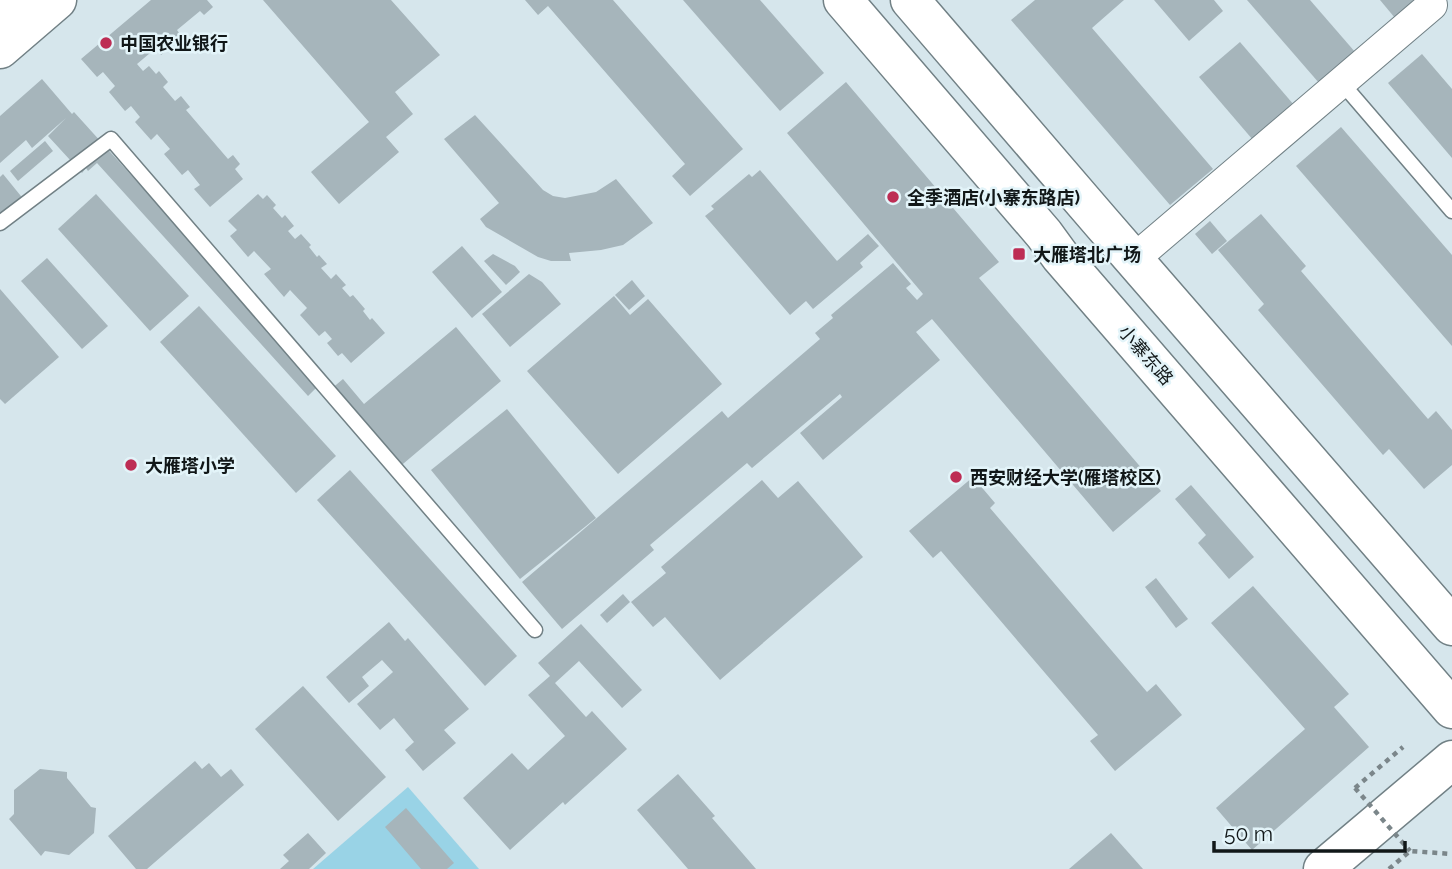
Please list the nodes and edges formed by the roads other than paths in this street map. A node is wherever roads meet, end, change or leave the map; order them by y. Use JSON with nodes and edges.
{"nodes":[{"id":1,"x":12,"y":0,"type":"edge"},
{"id":2,"x":57,"y":0,"type":"edge"},
{"id":3,"x":843,"y":0,"type":"edge"},
{"id":4,"x":910,"y":0,"type":"edge"},
{"id":5,"x":1432,"y":5,"type":"dead end"},
{"id":6,"x":0,"y":10,"type":"edge"},
{"id":7,"x":0,"y":49,"type":"edge"},
{"id":8,"x":1341,"y":82,"type":"junction"},
{"id":9,"x":1452,"y":211,"type":"edge"},
{"id":10,"x":0,"y":223,"type":"edge"},
{"id":11,"x":1133,"y":260,"type":"junction"},
{"id":12,"x":1452,"y":626,"type":"edge"},
{"id":13,"x":535,"y":630,"type":"dead end"},
{"id":14,"x":1452,"y":709,"type":"edge"},
{"id":15,"x":1452,"y":760,"type":"edge"},
{"id":16,"x":1323,"y":869,"type":"edge"}],
"edges":[{"from":1,"to":6,"type":"main road"},
{"from":2,"to":7,"type":"main road"},
{"from":3,"to":14,"type":"main road","name":"小寨东路"},
{"from":4,"to":11,"type":"main road"},
{"from":5,"to":8,"type":"street"},
{"from":8,"to":9,"type":"lane"},
{"from":8,"to":11,"type":"street"},
{"from":10,"to":13,"type":"lane"},
{"from":11,"to":12,"type":"main road"},
{"from":15,"to":16,"type":"main road"}]}
